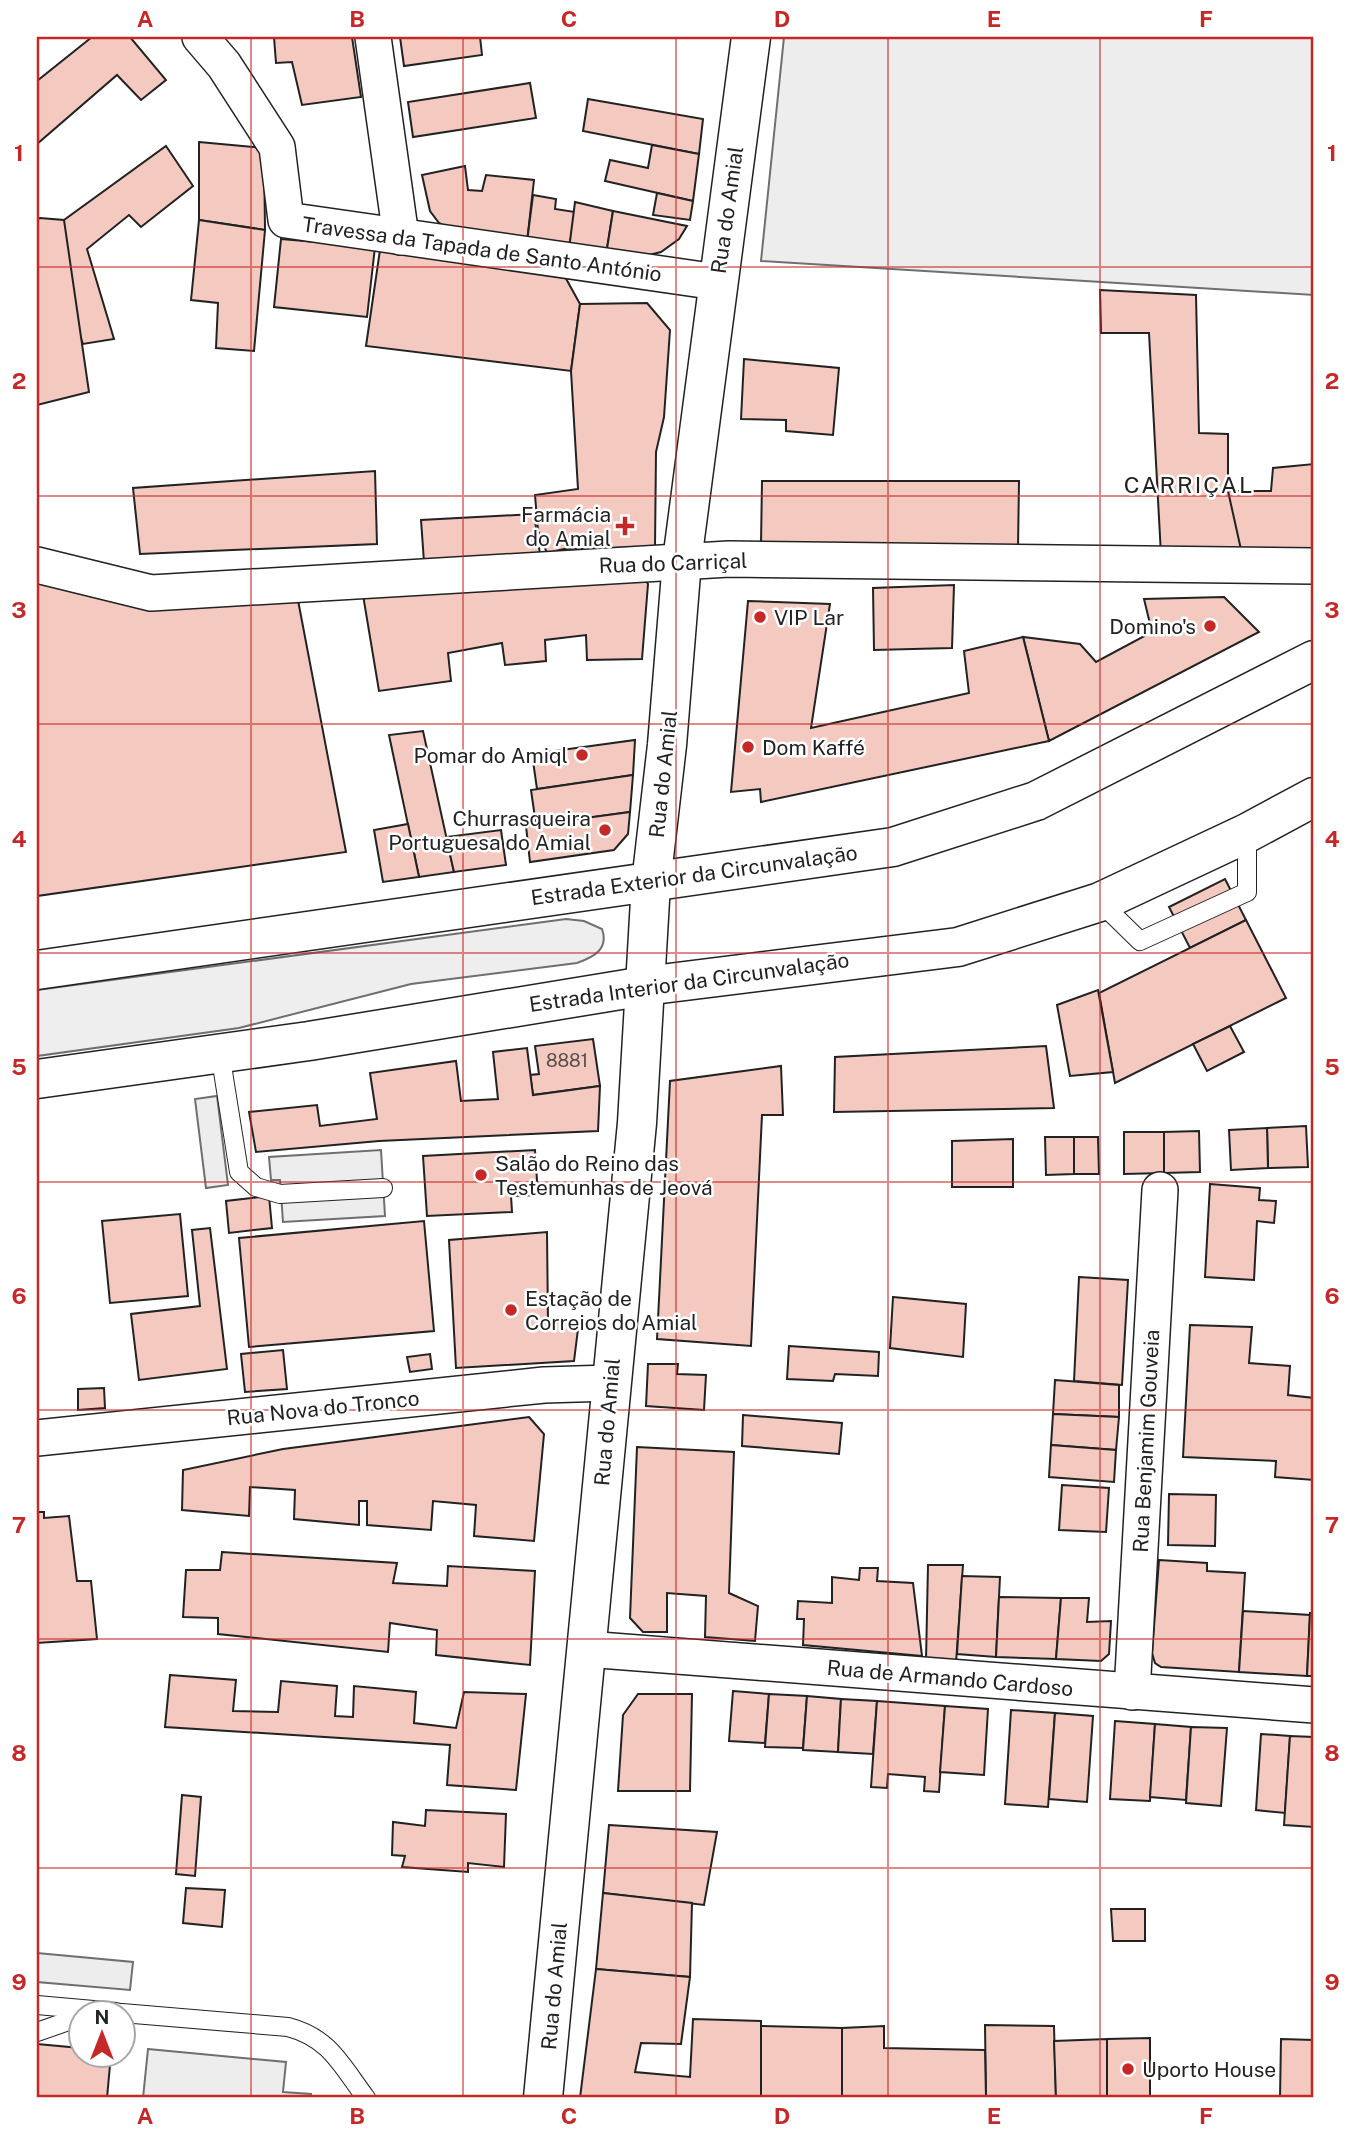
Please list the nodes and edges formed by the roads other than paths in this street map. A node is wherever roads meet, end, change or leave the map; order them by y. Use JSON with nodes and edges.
{"nodes":[{"id":1,"x":200,"y":37,"type":"edge"},
{"id":2,"x":373,"y":37,"type":"edge"},
{"id":3,"x":751,"y":37,"type":"edge"},
{"id":4,"x":401,"y":237,"type":"junction"},
{"id":5,"x":717,"y":282,"type":"junction"},
{"id":6,"x":682,"y":561,"type":"junction"},
{"id":7,"x":37,"y":565,"type":"edge"},
{"id":8,"x":1314,"y":566,"type":"edge"},
{"id":9,"x":1314,"y":660,"type":"edge"},
{"id":10,"x":1314,"y":797,"type":"edge"},
{"id":11,"x":1247,"y":834,"type":"junction"},
{"id":12,"x":651,"y":883,"type":"junction"},
{"id":13,"x":1100,"y":902,"type":"junction"},
{"id":14,"x":37,"y":970,"type":"edge"},
{"id":15,"x":645,"y":986,"type":"junction"},
{"id":16,"x":220,"y":1054,"type":"junction"},
{"id":17,"x":37,"y":1079,"type":"edge"},
{"id":18,"x":383,"y":1188,"type":"dead end"},
{"id":19,"x":1160,"y":1190,"type":"dead end"},
{"id":20,"x":610,"y":1382,"type":"junction"},
{"id":21,"x":37,"y":1438,"type":"edge"},
{"id":22,"x":586,"y":1649,"type":"junction"},
{"id":23,"x":1132,"y":1692,"type":"junction"},
{"id":24,"x":1314,"y":1705,"type":"edge"},
{"id":25,"x":37,"y":2006,"type":"edge"},
{"id":26,"x":66,"y":2009,"type":"edge"},
{"id":27,"x":136,"y":2014,"type":"edge"},
{"id":28,"x":66,"y":2022,"type":"edge"},
{"id":29,"x":37,"y":2032,"type":"edge"},
{"id":30,"x":366,"y":2098,"type":"edge"},
{"id":31,"x":543,"y":2098,"type":"edge"}],
"edges":[{"from":1,"to":4,"type":"street","name":"Travessa da Tapada de Santo António"},
{"from":2,"to":4,"type":"street"},
{"from":3,"to":5,"type":"main road","name":"Rua do Amial"},
{"from":4,"to":5,"type":"street","name":"Travessa da Tapada de Santo António"},
{"from":5,"to":6,"type":"main road","name":"Rua do Amial"},
{"from":6,"to":7,"type":"street","name":"Rua do Carriçal"},
{"from":6,"to":8,"type":"street","name":"Rua do Carriçal"},
{"from":6,"to":12,"type":"main road","name":"Rua do Amial"},
{"from":9,"to":12,"type":"main road","name":"Estrada Exterior da Circunvalação"},
{"from":10,"to":11,"type":"main road","name":"Estrada Interior da Circunvalação"},
{"from":11,"to":13,"type":"main road","name":"Estrada Interior da Circunvalação"},
{"from":11,"to":13,"type":"lane"},
{"from":12,"to":14,"type":"main road","name":"Estrada Exterior da Circunvalação"},
{"from":12,"to":15,"type":"main road","name":"Rua do Amial"},
{"from":13,"to":15,"type":"main road","name":"Estrada Interior da Circunvalação"},
{"from":15,"to":16,"type":"main road","name":"Estrada Interior da Circunvalação"},
{"from":15,"to":20,"type":"main road","name":"Rua do Amial"},
{"from":16,"to":17,"type":"main road","name":"Estrada Interior da Circunvalação"},
{"from":16,"to":18,"type":"lane"},
{"from":19,"to":23,"type":"street","name":"Rua Benjamim Gouveia"},
{"from":20,"to":21,"type":"street","name":"Rua Nova do Tronco"},
{"from":20,"to":22,"type":"main road","name":"Rua do Amial"},
{"from":22,"to":23,"type":"street","name":"Rua de Armando Cardoso"},
{"from":22,"to":31,"type":"main road","name":"Rua do Amial"},
{"from":23,"to":24,"type":"street","name":"Rua de Armando Cardoso"},
{"from":25,"to":26,"type":"lane"},
{"from":27,"to":30,"type":"lane"},
{"from":28,"to":29,"type":"lane"}]}
